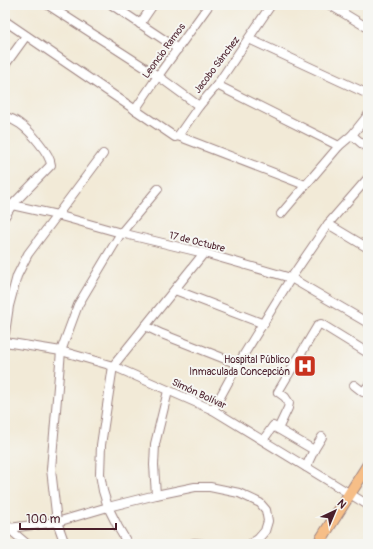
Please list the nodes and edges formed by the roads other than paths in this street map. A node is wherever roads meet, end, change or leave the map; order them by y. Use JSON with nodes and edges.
{"nodes":[{"id":1,"x":48,"y":5,"type":"edge"},
{"id":2,"x":112,"y":5,"type":"edge"},
{"id":3,"x":153,"y":5,"type":"edge"},
{"id":4,"x":209,"y":5,"type":"edge"},
{"id":5,"x":271,"y":5,"type":"edge"},
{"id":6,"x":330,"y":5,"type":"edge"},
{"id":7,"x":5,"y":21,"type":"edge"},
{"id":8,"x":140,"y":24,"type":"junction"},
{"id":9,"x":368,"y":28,"type":"edge"},
{"id":10,"x":26,"y":36,"type":"junction"},
{"id":11,"x":249,"y":39,"type":"junction"},
{"id":12,"x":178,"y":49,"type":"junction"},
{"id":13,"x":6,"y":63,"type":"edge"},
{"id":14,"x":158,"y":76,"type":"junction"},
{"id":15,"x":216,"y":85,"type":"junction"},
{"id":16,"x":368,"y":94,"type":"edge"},
{"id":17,"x":199,"y":106,"type":"junction"},
{"id":18,"x":135,"y":110,"type":"junction"},
{"id":19,"x":368,"y":115,"type":"edge"},
{"id":20,"x":5,"y":117,"type":"edge"},
{"id":21,"x":352,"y":134,"type":"junction"},
{"id":22,"x":178,"y":136,"type":"junction"},
{"id":23,"x":339,"y":146,"type":"junction"},
{"id":24,"x":368,"y":149,"type":"edge"},
{"id":25,"x":104,"y":154,"type":"dead end"},
{"id":26,"x":368,"y":178,"type":"edge"},
{"id":27,"x":305,"y":185,"type":"junction"},
{"id":28,"x":158,"y":189,"type":"dead end"},
{"id":29,"x":12,"y":205,"type":"junction"},
{"id":30,"x":281,"y":214,"type":"dead end"},
{"id":31,"x":57,"y":215,"type":"junction"},
{"id":32,"x":5,"y":216,"type":"edge"},
{"id":33,"x":328,"y":224,"type":"junction"},
{"id":34,"x":121,"y":233,"type":"junction"},
{"id":35,"x":368,"y":248,"type":"edge"},
{"id":36,"x":204,"y":253,"type":"junction"},
{"id":37,"x":291,"y":278,"type":"junction"},
{"id":38,"x":174,"y":290,"type":"junction"},
{"id":39,"x":368,"y":323,"type":"edge"},
{"id":40,"x":264,"y":324,"type":"junction"},
{"id":41,"x":145,"y":326,"type":"junction"},
{"id":42,"x":5,"y":333,"type":"edge"},
{"id":43,"x":5,"y":342,"type":"edge"},
{"id":44,"x":61,"y":351,"type":"junction"},
{"id":45,"x":368,"y":353,"type":"edge"},
{"id":46,"x":238,"y":364,"type":"junction"},
{"id":47,"x":113,"y":366,"type":"junction"},
{"id":48,"x":354,"y":385,"type":"dead end"},
{"id":49,"x":168,"y":391,"type":"junction"},
{"id":50,"x":366,"y":391,"type":"edge"},
{"id":51,"x":213,"y":410,"type":"junction"},
{"id":52,"x":278,"y":429,"type":"junction"},
{"id":53,"x":266,"y":436,"type":"dead end"},
{"id":54,"x":322,"y":437,"type":"dead end"},
{"id":55,"x":314,"y":450,"type":"junction"},
{"id":56,"x":368,"y":465,"type":"edge"},
{"id":57,"x":306,"y":467,"type":"junction"},
{"id":58,"x":350,"y":493,"type":"junction"},
{"id":59,"x":156,"y":495,"type":"junction"},
{"id":60,"x":368,"y":505,"type":"edge"},
{"id":61,"x":108,"y":507,"type":"junction"},
{"id":62,"x":57,"y":522,"type":"junction"},
{"id":63,"x":7,"y":525,"type":"edge"},
{"id":64,"x":27,"y":544,"type":"edge"},
{"id":65,"x":65,"y":544,"type":"edge"},
{"id":66,"x":128,"y":544,"type":"edge"},
{"id":67,"x":190,"y":544,"type":"edge"},
{"id":68,"x":204,"y":544,"type":"edge"},
{"id":69,"x":250,"y":544,"type":"edge"},
{"id":70,"x":318,"y":544,"type":"edge"}],
"edges":[{"from":1,"to":14,"type":"street"},
{"from":2,"to":8,"type":"street"},
{"from":3,"to":8,"type":"street"},
{"from":4,"to":12,"type":"street","name":"Leoncio Ramos"},
{"from":5,"to":11,"type":"street","name":"Jacobo Sánchez"},
{"from":6,"to":9,"type":"street"},
{"from":7,"to":10,"type":"street"},
{"from":8,"to":12,"type":"street"},
{"from":10,"to":13,"type":"street"},
{"from":10,"to":18,"type":"street"},
{"from":11,"to":15,"type":"street","name":"Jacobo Sánchez"},
{"from":11,"to":16,"type":"street"},
{"from":12,"to":14,"type":"street","name":"Leoncio Ramos"},
{"from":14,"to":17,"type":"street"},
{"from":14,"to":18,"type":"street","name":"Leoncio Ramos"},
{"from":15,"to":17,"type":"street","name":"Jacobo Sánchez"},
{"from":15,"to":23,"type":"street"},
{"from":17,"to":22,"type":"street","name":"Jacobo Sánchez"},
{"from":18,"to":22,"type":"street"},
{"from":19,"to":21,"type":"street"},
{"from":20,"to":29,"type":"street"},
{"from":21,"to":23,"type":"street"},
{"from":21,"to":24,"type":"street"},
{"from":22,"to":27,"type":"street"},
{"from":23,"to":27,"type":"street"},
{"from":25,"to":31,"type":"street"},
{"from":26,"to":33,"type":"street"},
{"from":27,"to":30,"type":"street"},
{"from":28,"to":34,"type":"street"},
{"from":29,"to":31,"type":"street","name":"17 de Octubre"},
{"from":29,"to":32,"type":"street"},
{"from":31,"to":34,"type":"street","name":"17 de Octubre"},
{"from":31,"to":42,"type":"street"},
{"from":33,"to":35,"type":"street"},
{"from":33,"to":37,"type":"street"},
{"from":34,"to":36,"type":"street","name":"17 de Octubre"},
{"from":34,"to":44,"type":"street"},
{"from":36,"to":37,"type":"street","name":"17 de Octubre"},
{"from":36,"to":38,"type":"street"},
{"from":37,"to":39,"type":"street","name":"17 de Octubre"},
{"from":37,"to":40,"type":"street"},
{"from":38,"to":40,"type":"street"},
{"from":38,"to":41,"type":"street"},
{"from":40,"to":46,"type":"street"},
{"from":41,"to":46,"type":"street"},
{"from":41,"to":47,"type":"street"},
{"from":43,"to":44,"type":"street","name":"Simón Bolívar"},
{"from":44,"to":47,"type":"street","name":"Simón Bolívar"},
{"from":44,"to":62,"type":"street"},
{"from":45,"to":52,"type":"street"},
{"from":46,"to":51,"type":"street"},
{"from":47,"to":49,"type":"street","name":"Simón Bolívar"},
{"from":47,"to":61,"type":"street"},
{"from":48,"to":50,"type":"street"},
{"from":49,"to":51,"type":"street","name":"Simón Bolívar"},
{"from":49,"to":59,"type":"street"},
{"from":51,"to":57,"type":"street","name":"Simón Bolívar"},
{"from":52,"to":53,"type":"street"},
{"from":52,"to":55,"type":"street"},
{"from":54,"to":55,"type":"street"},
{"from":55,"to":57,"type":"street"},
{"from":56,"to":58,"type":"main road"},
{"from":57,"to":58,"type":"street","name":"Simón Bolívar"},
{"from":58,"to":60,"type":"street","name":"Simón Bolívar"},
{"from":58,"to":70,"type":"main road"},
{"from":59,"to":61,"type":"street"},
{"from":59,"to":69,"type":"street"},
{"from":61,"to":62,"type":"street"},
{"from":61,"to":66,"type":"street"},
{"from":62,"to":63,"type":"street"},
{"from":62,"to":65,"type":"street"},
{"from":63,"to":64,"type":"street"},
{"from":67,"to":68,"type":"street"}]}
